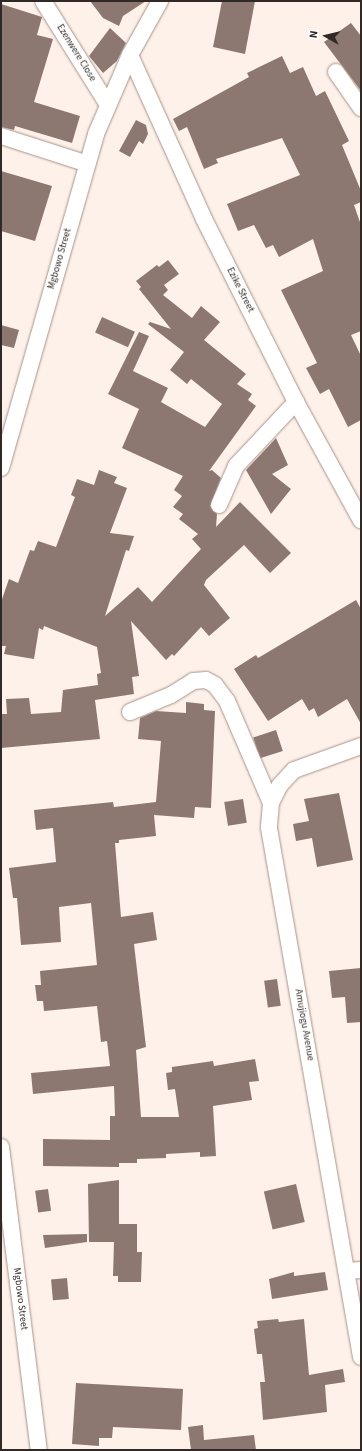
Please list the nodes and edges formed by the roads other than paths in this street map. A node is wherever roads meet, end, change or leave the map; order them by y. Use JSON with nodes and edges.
{"nodes":[{"id":1,"x":43,"y":1,"type":"edge"},
{"id":2,"x":160,"y":1,"type":"edge"},
{"id":3,"x":130,"y":55,"type":"junction"},
{"id":4,"x":336,"y":72,"type":"dead end"},
{"id":5,"x":108,"y":105,"type":"junction"},
{"id":6,"x":361,"y":108,"type":"edge"},
{"id":7,"x":1,"y":136,"type":"edge"},
{"id":8,"x":88,"y":164,"type":"junction"},
{"id":9,"x":296,"y":402,"type":"junction"},
{"id":10,"x":1,"y":468,"type":"edge"},
{"id":11,"x":219,"y":505,"type":"dead end"},
{"id":12,"x":361,"y":520,"type":"edge"},
{"id":13,"x":130,"y":712,"type":"dead end"},
{"id":14,"x":361,"y":746,"type":"edge"},
{"id":15,"x":271,"y":803,"type":"junction"},
{"id":16,"x":1,"y":1147,"type":"edge"},
{"id":17,"x":354,"y":1271,"type":"edge"},
{"id":18,"x":361,"y":1357,"type":"edge"},
{"id":19,"x":39,"y":1450,"type":"edge"}],
"edges":[{"from":1,"to":5,"type":"street","name":"Ezenwere Close"},
{"from":2,"to":3,"type":"street","name":"Mgbowo Street"},
{"from":3,"to":5,"type":"street","name":"Mgbowo Street"},
{"from":3,"to":9,"type":"street","name":"Ezike Street"},
{"from":4,"to":6,"type":"street"},
{"from":5,"to":8,"type":"street","name":"Mgbowo Street"},
{"from":7,"to":8,"type":"street"},
{"from":8,"to":10,"type":"street","name":"Mgbowo Street"},
{"from":9,"to":11,"type":"street"},
{"from":9,"to":12,"type":"street","name":"Ezike Street"},
{"from":13,"to":15,"type":"street"},
{"from":14,"to":15,"type":"street","name":"Amujiogu Avenue"},
{"from":15,"to":17,"type":"street","name":"Amujiogu Avenue"},
{"from":16,"to":19,"type":"street","name":"Mgbowo Street"},
{"from":17,"to":18,"type":"street","name":"Amujiogu Avenue"}]}
